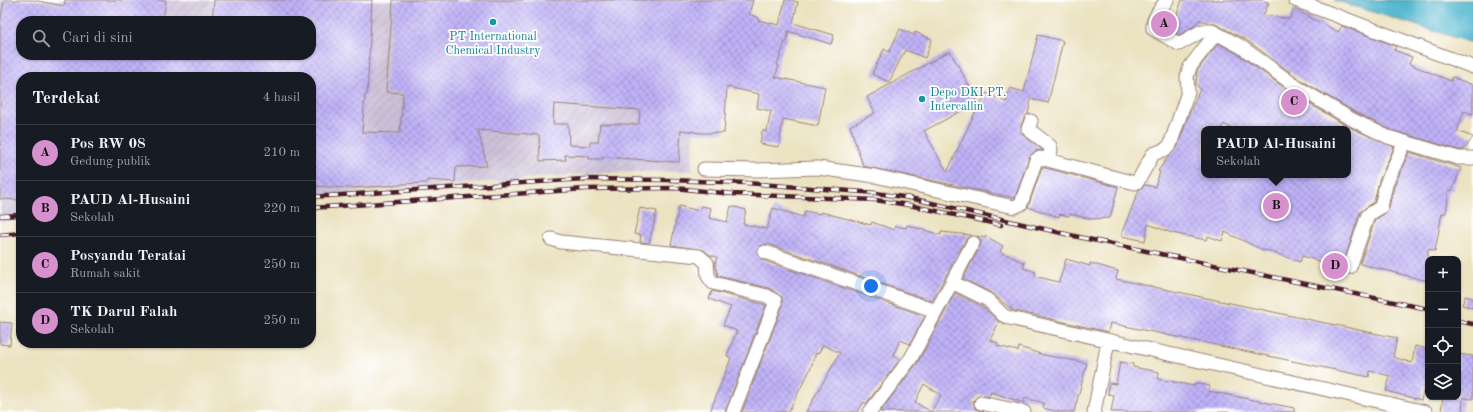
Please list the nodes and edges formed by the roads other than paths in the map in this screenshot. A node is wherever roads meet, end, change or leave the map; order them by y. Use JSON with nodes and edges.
{"nodes":[{"id":1,"x":1167,"y":0,"type":"edge"},
{"id":2,"x":1295,"y":0,"type":"edge"},
{"id":3,"x":1216,"y":33,"type":"junction"},
{"id":4,"x":1473,"y":67,"type":"edge"},
{"id":5,"x":1031,"y":121,"type":"dead end"},
{"id":6,"x":1405,"y":142,"type":"junction"},
{"id":7,"x":1473,"y":158,"type":"edge"},
{"id":8,"x":1048,"y":160,"type":"junction"},
{"id":9,"x":704,"y":169,"type":"dead end"},
{"id":10,"x":551,"y":239,"type":"dead end"},
{"id":11,"x":973,"y":243,"type":"dead end"},
{"id":12,"x":765,"y":252,"type":"dead end"},
{"id":13,"x":1350,"y":267,"type":"dead end"},
{"id":14,"x":952,"y":282,"type":"junction"},
{"id":15,"x":936,"y":311,"type":"junction"},
{"id":16,"x":1108,"y":342,"type":"junction"},
{"id":17,"x":981,"y":403,"type":"dead end"},
{"id":18,"x":734,"y":412,"type":"edge"},
{"id":19,"x":870,"y":412,"type":"edge"},
{"id":20,"x":1024,"y":412,"type":"edge"},
{"id":21,"x":1094,"y":412,"type":"edge"},
{"id":22,"x":1426,"y":412,"type":"edge"}],
"edges":[{"from":1,"to":3,"type":"street"},
{"from":2,"to":4,"type":"street"},
{"from":3,"to":6,"type":"street"},
{"from":3,"to":8,"type":"street"},
{"from":5,"to":8,"type":"street"},
{"from":6,"to":7,"type":"street"},
{"from":6,"to":13,"type":"street"},
{"from":8,"to":9,"type":"street"},
{"from":10,"to":18,"type":"street"},
{"from":11,"to":14,"type":"street"},
{"from":12,"to":15,"type":"street"},
{"from":14,"to":15,"type":"street"},
{"from":14,"to":16,"type":"street"},
{"from":15,"to":19,"type":"street"},
{"from":16,"to":21,"type":"street"},
{"from":16,"to":22,"type":"street"},
{"from":17,"to":20,"type":"street"}]}
